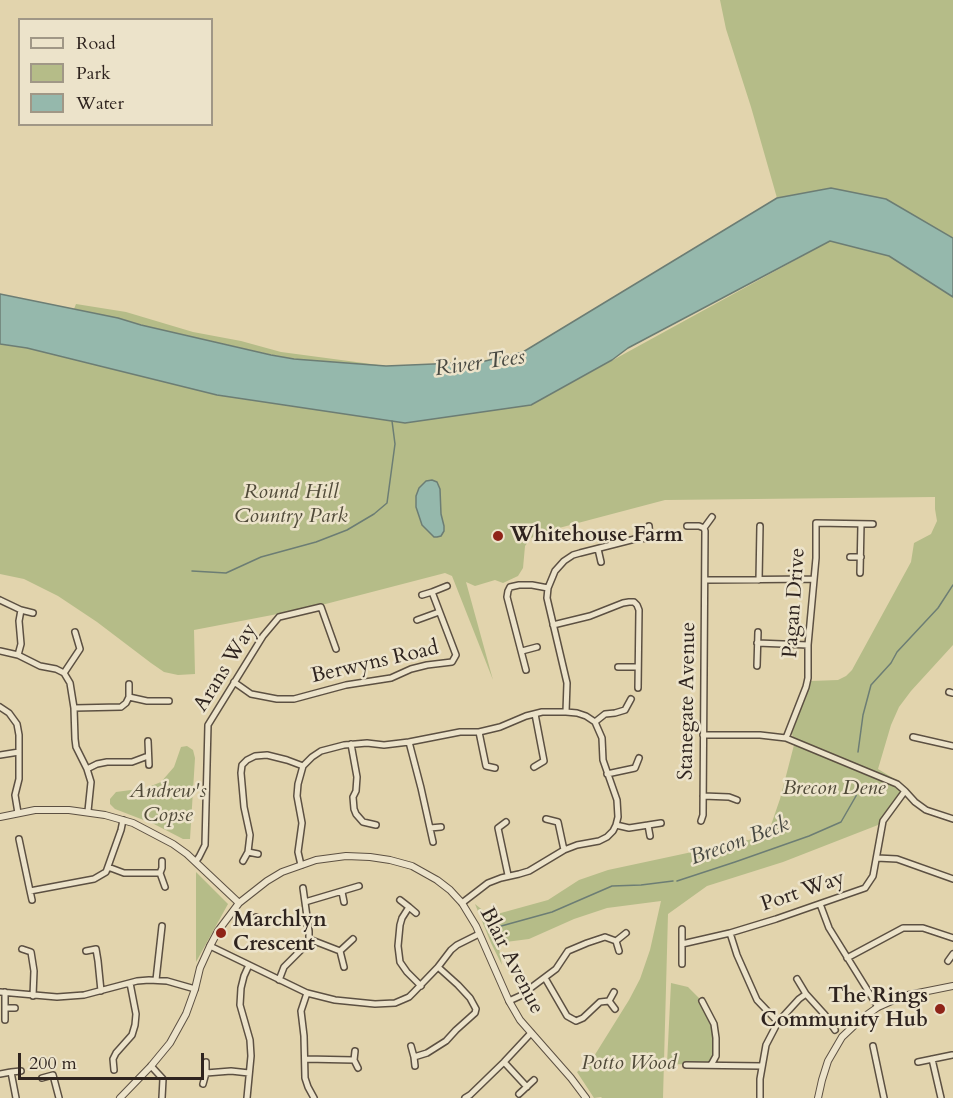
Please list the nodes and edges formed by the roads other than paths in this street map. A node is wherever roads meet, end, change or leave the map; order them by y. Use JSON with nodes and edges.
{"nodes":[{"id":1,"x":712,"y":517,"type":"dead end"},
{"id":2,"x":808,"y":523,"type":"dead end"},
{"id":3,"x":816,"y":523,"type":"junction"},
{"id":4,"x":861,"y":524,"type":"junction"},
{"id":5,"x":873,"y":524,"type":"dead end"},
{"id":6,"x":649,"y":526,"type":"dead end"},
{"id":7,"x":687,"y":526,"type":"dead end"},
{"id":8,"x":760,"y":526,"type":"dead end"},
{"id":9,"x":704,"y":528,"type":"junction"},
{"id":10,"x":667,"y":537,"type":"dead end"},
{"id":11,"x":650,"y":538,"type":"junction"},
{"id":12,"x":598,"y":549,"type":"junction"},
{"id":13,"x":850,"y":557,"type":"dead end"},
{"id":14,"x":861,"y":557,"type":"junction"},
{"id":15,"x":601,"y":561,"type":"dead end"},
{"id":16,"x":860,"y":573,"type":"dead end"},
{"id":17,"x":814,"y":579,"type":"junction"},
{"id":18,"x":705,"y":580,"type":"junction"},
{"id":19,"x":759,"y":580,"type":"junction"},
{"id":20,"x":447,"y":586,"type":"dead end"},
{"id":21,"x":548,"y":588,"type":"junction"},
{"id":22,"x":432,"y":591,"type":"junction"},
{"id":23,"x":422,"y":595,"type":"dead end"},
{"id":24,"x":0,"y":600,"type":"edge"},
{"id":25,"x":21,"y":610,"type":"junction"},
{"id":26,"x":439,"y":612,"type":"junction"},
{"id":27,"x":33,"y":613,"type":"dead end"},
{"id":28,"x":417,"y":620,"type":"dead end"},
{"id":29,"x":553,"y":625,"type":"junction"},
{"id":30,"x":75,"y":632,"type":"dead end"},
{"id":31,"x":758,"y":632,"type":"dead end"},
{"id":32,"x":757,"y":643,"type":"junction"},
{"id":33,"x":808,"y":645,"type":"junction"},
{"id":34,"x":537,"y":647,"type":"dead end"},
{"id":35,"x":336,"y":649,"type":"dead end"},
{"id":36,"x":0,"y":651,"type":"edge"},
{"id":37,"x":522,"y":651,"type":"junction"},
{"id":38,"x":18,"y":655,"type":"junction"},
{"id":39,"x":757,"y":666,"type":"dead end"},
{"id":40,"x":618,"y":667,"type":"dead end"},
{"id":41,"x":638,"y":667,"type":"junction"},
{"id":42,"x":526,"y":670,"type":"dead end"},
{"id":43,"x":64,"y":673,"type":"junction"},
{"id":44,"x":234,"y":682,"type":"junction"},
{"id":45,"x":129,"y":684,"type":"dead end"},
{"id":46,"x":638,"y":688,"type":"dead end"},
{"id":47,"x":129,"y":697,"type":"junction"},
{"id":48,"x":631,"y":699,"type":"dead end"},
{"id":49,"x":169,"y":701,"type":"dead end"},
{"id":50,"x":0,"y":707,"type":"edge"},
{"id":51,"x":74,"y":708,"type":"junction"},
{"id":52,"x":625,"y":710,"type":"junction"},
{"id":53,"x":566,"y":712,"type":"junction"},
{"id":54,"x":535,"y":714,"type":"junction"},
{"id":55,"x":631,"y":716,"type":"dead end"},
{"id":56,"x":595,"y":722,"type":"junction"},
{"id":57,"x":926,"y":731,"type":"dead end"},
{"id":58,"x":479,"y":732,"type":"junction"},
{"id":59,"x":703,"y":735,"type":"junction"},
{"id":60,"x":913,"y":737,"type":"dead end"},
{"id":61,"x":786,"y":738,"type":"junction"},
{"id":62,"x":925,"y":740,"type":"junction"},
{"id":63,"x":148,"y":741,"type":"dead end"},
{"id":64,"x":409,"y":742,"type":"junction"},
{"id":65,"x":351,"y":744,"type":"junction"},
{"id":66,"x":953,"y":746,"type":"edge"},
{"id":67,"x":19,"y":752,"type":"junction"},
{"id":68,"x":0,"y":755,"type":"edge"},
{"id":69,"x":148,"y":756,"type":"junction"},
{"id":70,"x":639,"y":758,"type":"dead end"},
{"id":71,"x":149,"y":765,"type":"dead end"},
{"id":72,"x":303,"y":766,"type":"junction"},
{"id":73,"x":486,"y":766,"type":"junction"},
{"id":74,"x":495,"y":768,"type":"dead end"},
{"id":75,"x":534,"y":768,"type":"dead end"},
{"id":76,"x":635,"y":768,"type":"junction"},
{"id":77,"x":87,"y":769,"type":"junction"},
{"id":78,"x":479,"y":771,"type":"dead end"},
{"id":79,"x":607,"y":774,"type":"junction"},
{"id":80,"x":643,"y":774,"type":"dead end"},
{"id":81,"x":905,"y":791,"type":"junction"},
{"id":82,"x":703,"y":796,"type":"junction"},
{"id":83,"x":737,"y":800,"type":"dead end"},
{"id":84,"x":88,"y":812,"type":"junction"},
{"id":85,"x":18,"y":813,"type":"junction"},
{"id":86,"x":0,"y":817,"type":"edge"},
{"id":87,"x":546,"y":819,"type":"dead end"},
{"id":88,"x":953,"y":819,"type":"edge"},
{"id":89,"x":123,"y":820,"type":"junction"},
{"id":90,"x":700,"y":821,"type":"dead end"},
{"id":91,"x":363,"y":822,"type":"junction"},
{"id":92,"x":506,"y":822,"type":"dead end"},
{"id":93,"x":661,"y":823,"type":"dead end"},
{"id":94,"x":376,"y":825,"type":"dead end"},
{"id":95,"x":616,"y":825,"type":"junction"},
{"id":96,"x":648,"y":825,"type":"junction"},
{"id":97,"x":441,"y":827,"type":"dead end"},
{"id":98,"x":430,"y":828,"type":"junction"},
{"id":99,"x":358,"y":829,"type":"dead end"},
{"id":100,"x":650,"y":836,"type":"dead end"},
{"id":101,"x":19,"y":839,"type":"dead end"},
{"id":102,"x":433,"y":842,"type":"dead end"},
{"id":103,"x":564,"y":850,"type":"junction"},
{"id":104,"x":248,"y":852,"type":"junction"},
{"id":105,"x":258,"y":854,"type":"dead end"},
{"id":106,"x":877,"y":858,"type":"junction"},
{"id":107,"x":162,"y":861,"type":"dead end"},
{"id":108,"x":196,"y":861,"type":"junction"},
{"id":109,"x":243,"y":861,"type":"dead end"},
{"id":110,"x":301,"y":865,"type":"junction"},
{"id":111,"x":108,"y":867,"type":"junction"},
{"id":112,"x":160,"y":873,"type":"junction"},
{"id":113,"x":508,"y":875,"type":"junction"},
{"id":114,"x":953,"y":879,"type":"edge"},
{"id":115,"x":165,"y":886,"type":"dead end"},
{"id":116,"x":359,"y":886,"type":"dead end"},
{"id":117,"x":303,"y":888,"type":"dead end"},
{"id":118,"x":30,"y":891,"type":"junction"},
{"id":119,"x":342,"y":892,"type":"junction"},
{"id":120,"x":32,"y":900,"type":"dead end"},
{"id":121,"x":400,"y":900,"type":"dead end"},
{"id":122,"x":305,"y":902,"type":"junction"},
{"id":123,"x":344,"y":902,"type":"dead end"},
{"id":124,"x":239,"y":903,"type":"junction"},
{"id":125,"x":462,"y":903,"type":"junction"},
{"id":126,"x":820,"y":904,"type":"junction"},
{"id":127,"x":409,"y":907,"type":"junction"},
{"id":128,"x":416,"y":913,"type":"dead end"},
{"id":129,"x":308,"y":922,"type":"junction"},
{"id":130,"x":244,"y":924,"type":"dead end"},
{"id":131,"x":162,"y":926,"type":"dead end"},
{"id":132,"x":682,"y":929,"type":"dead end"},
{"id":133,"x":626,"y":933,"type":"dead end"},
{"id":134,"x":730,"y":933,"type":"junction"},
{"id":135,"x":479,"y":934,"type":"junction"},
{"id":136,"x":953,"y":938,"type":"edge"},
{"id":137,"x":309,"y":939,"type":"junction"},
{"id":138,"x":353,"y":939,"type":"dead end"},
{"id":139,"x":616,"y":940,"type":"junction"},
{"id":140,"x":682,"y":944,"type":"junction"},
{"id":141,"x":210,"y":946,"type":"junction"},
{"id":142,"x":22,"y":949,"type":"dead end"},
{"id":143,"x":86,"y":951,"type":"dead end"},
{"id":144,"x":340,"y":951,"type":"junction"},
{"id":145,"x":619,"y":951,"type":"dead end"},
{"id":146,"x":953,"y":954,"type":"edge"},
{"id":147,"x":847,"y":958,"type":"junction"},
{"id":148,"x":948,"y":961,"type":"dead end"},
{"id":149,"x":682,"y":964,"type":"dead end"},
{"id":150,"x":249,"y":965,"type":"junction"},
{"id":151,"x":438,"y":967,"type":"junction"},
{"id":152,"x":344,"y":968,"type":"dead end"},
{"id":153,"x":545,"y":978,"type":"junction"},
{"id":154,"x":797,"y":979,"type":"dead end"},
{"id":155,"x":156,"y":980,"type":"junction"},
{"id":156,"x":279,"y":980,"type":"junction"},
{"id":157,"x":129,"y":983,"type":"junction"},
{"id":158,"x":421,"y":986,"type":"junction"},
{"id":159,"x":953,"y":986,"type":"edge"},
{"id":160,"x":195,"y":989,"type":"junction"},
{"id":161,"x":101,"y":991,"type":"junction"},
{"id":162,"x":2,"y":992,"type":"edge"},
{"id":163,"x":614,"y":992,"type":"dead end"},
{"id":164,"x":307,"y":993,"type":"junction"},
{"id":165,"x":806,"y":994,"type":"junction"},
{"id":166,"x":33,"y":996,"type":"junction"},
{"id":167,"x":509,"y":1001,"type":"junction"},
{"id":168,"x":609,"y":1001,"type":"junction"},
{"id":169,"x":702,"y":1001,"type":"dead end"},
{"id":170,"x":878,"y":1007,"type":"junction"},
{"id":171,"x":6,"y":1008,"type":"junction"},
{"id":172,"x":15,"y":1008,"type":"dead end"},
{"id":173,"x":615,"y":1009,"type":"dead end"},
{"id":174,"x":5,"y":1020,"type":"dead end"},
{"id":175,"x":778,"y":1022,"type":"junction"},
{"id":176,"x":835,"y":1030,"type":"dead end"},
{"id":177,"x":531,"y":1034,"type":"junction"},
{"id":178,"x":411,"y":1046,"type":"dead end"},
{"id":179,"x":873,"y":1046,"type":"dead end"},
{"id":180,"x":355,"y":1051,"type":"dead end"},
{"id":181,"x":952,"y":1055,"type":"edge"},
{"id":182,"x":414,"y":1057,"type":"junction"},
{"id":183,"x":305,"y":1059,"type":"junction"},
{"id":184,"x":932,"y":1059,"type":"junction"},
{"id":185,"x":354,"y":1060,"type":"junction"},
{"id":186,"x":206,"y":1062,"type":"dead end"},
{"id":187,"x":504,"y":1062,"type":"junction"},
{"id":188,"x":918,"y":1062,"type":"dead end"},
{"id":189,"x":686,"y":1065,"type":"dead end"},
{"id":190,"x":711,"y":1065,"type":"junction"},
{"id":191,"x":151,"y":1066,"type":"junction"},
{"id":192,"x":415,"y":1066,"type":"dead end"},
{"id":193,"x":762,"y":1066,"type":"junction"},
{"id":194,"x":358,"y":1068,"type":"dead end"},
{"id":195,"x":114,"y":1070,"type":"dead end"},
{"id":196,"x":21,"y":1071,"type":"dead end"},
{"id":197,"x":11,"y":1072,"type":"junction"},
{"id":198,"x":206,"y":1073,"type":"junction"},
{"id":199,"x":249,"y":1073,"type":"junction"},
{"id":200,"x":0,"y":1074,"type":"edge"},
{"id":201,"x":42,"y":1078,"type":"dead end"},
{"id":202,"x":534,"y":1080,"type":"dead end"},
{"id":203,"x":203,"y":1084,"type":"dead end"},
{"id":204,"x":527,"y":1087,"type":"junction"},
{"id":205,"x":519,"y":1094,"type":"dead end"},
{"id":206,"x":469,"y":1097,"type":"edge"},
{"id":207,"x":16,"y":1098,"type":"edge"},
{"id":208,"x":59,"y":1098,"type":"edge"},
{"id":209,"x":120,"y":1098,"type":"edge"},
{"id":210,"x":162,"y":1098,"type":"edge"},
{"id":211,"x":247,"y":1098,"type":"edge"},
{"id":212,"x":314,"y":1098,"type":"edge"},
{"id":213,"x":586,"y":1098,"type":"edge"},
{"id":214,"x":759,"y":1098,"type":"edge"},
{"id":215,"x":818,"y":1098,"type":"edge"},
{"id":216,"x":884,"y":1098,"type":"edge"},
{"id":217,"x":941,"y":1098,"type":"edge"}],
"edges":[{"from":1,"to":9,"type":"street"},
{"from":2,"to":3,"type":"street"},
{"from":3,"to":4,"type":"street","name":"Pagan Drive"},
{"from":3,"to":17,"type":"street","name":"Pagan Drive"},
{"from":4,"to":5,"type":"street","name":"Pagan Drive"},
{"from":4,"to":14,"type":"street"},
{"from":6,"to":11,"type":"street"},
{"from":7,"to":9,"type":"street"},
{"from":8,"to":19,"type":"street"},
{"from":9,"to":18,"type":"street","name":"Stanegate Avenue"},
{"from":10,"to":11,"type":"street"},
{"from":11,"to":12,"type":"street"},
{"from":12,"to":15,"type":"street"},
{"from":12,"to":21,"type":"street"},
{"from":13,"to":14,"type":"street"},
{"from":14,"to":16,"type":"street"},
{"from":17,"to":19,"type":"street"},
{"from":17,"to":33,"type":"street","name":"Pagan Drive"},
{"from":18,"to":19,"type":"street"},
{"from":18,"to":59,"type":"street","name":"Stanegate Avenue"},
{"from":20,"to":22,"type":"street"},
{"from":21,"to":29,"type":"street"},
{"from":21,"to":37,"type":"street"},
{"from":22,"to":23,"type":"street"},
{"from":22,"to":26,"type":"street","name":"Berwyns Road"},
{"from":24,"to":25,"type":"street"},
{"from":25,"to":27,"type":"street"},
{"from":25,"to":38,"type":"street"},
{"from":26,"to":28,"type":"street"},
{"from":26,"to":44,"type":"street","name":"Berwyns Road"},
{"from":29,"to":41,"type":"street"},
{"from":29,"to":53,"type":"street"},
{"from":30,"to":43,"type":"street"},
{"from":31,"to":32,"type":"street"},
{"from":32,"to":33,"type":"street"},
{"from":32,"to":39,"type":"street"},
{"from":33,"to":61,"type":"street","name":"Pagan Drive"},
{"from":34,"to":37,"type":"street"},
{"from":35,"to":44,"type":"street","name":"Arans Way"},
{"from":36,"to":38,"type":"street"},
{"from":37,"to":42,"type":"street"},
{"from":38,"to":43,"type":"street"},
{"from":40,"to":41,"type":"street"},
{"from":41,"to":46,"type":"street"},
{"from":43,"to":51,"type":"street"},
{"from":44,"to":108,"type":"street","name":"Arans Way"},
{"from":45,"to":47,"type":"street"},
{"from":47,"to":49,"type":"street"},
{"from":47,"to":51,"type":"street"},
{"from":48,"to":52,"type":"street"},
{"from":50,"to":67,"type":"street"},
{"from":51,"to":77,"type":"street"},
{"from":52,"to":55,"type":"street"},
{"from":52,"to":56,"type":"street"},
{"from":53,"to":54,"type":"street"},
{"from":53,"to":56,"type":"street"},
{"from":54,"to":58,"type":"street"},
{"from":54,"to":75,"type":"street"},
{"from":56,"to":79,"type":"street"},
{"from":57,"to":62,"type":"street"},
{"from":58,"to":64,"type":"street"},
{"from":58,"to":73,"type":"street"},
{"from":59,"to":61,"type":"street"},
{"from":59,"to":82,"type":"street","name":"Stanegate Avenue"},
{"from":60,"to":62,"type":"street"},
{"from":61,"to":81,"type":"street"},
{"from":62,"to":66,"type":"street"},
{"from":63,"to":69,"type":"street"},
{"from":64,"to":65,"type":"street"},
{"from":64,"to":98,"type":"street"},
{"from":65,"to":72,"type":"street"},
{"from":65,"to":91,"type":"street"},
{"from":67,"to":68,"type":"street"},
{"from":67,"to":85,"type":"street"},
{"from":69,"to":71,"type":"street"},
{"from":69,"to":77,"type":"street"},
{"from":70,"to":76,"type":"street"},
{"from":72,"to":104,"type":"street"},
{"from":72,"to":110,"type":"street"},
{"from":73,"to":74,"type":"street"},
{"from":73,"to":78,"type":"street"},
{"from":76,"to":79,"type":"street"},
{"from":76,"to":80,"type":"street"},
{"from":77,"to":84,"type":"street"},
{"from":79,"to":95,"type":"street"},
{"from":81,"to":88,"type":"street"},
{"from":81,"to":106,"type":"street","name":"Port Way"},
{"from":82,"to":83,"type":"street"},
{"from":82,"to":90,"type":"street","name":"Stanegate Avenue"},
{"from":84,"to":85,"type":"street"},
{"from":84,"to":89,"type":"street"},
{"from":85,"to":86,"type":"street"},
{"from":87,"to":103,"type":"street"},
{"from":89,"to":108,"type":"street"},
{"from":89,"to":111,"type":"street"},
{"from":91,"to":94,"type":"street"},
{"from":91,"to":99,"type":"street"},
{"from":92,"to":113,"type":"street"},
{"from":93,"to":96,"type":"street"},
{"from":95,"to":96,"type":"street"},
{"from":95,"to":103,"type":"street"},
{"from":96,"to":100,"type":"street"},
{"from":97,"to":98,"type":"street"},
{"from":98,"to":102,"type":"street"},
{"from":101,"to":118,"type":"street"},
{"from":103,"to":113,"type":"street"},
{"from":104,"to":105,"type":"street"},
{"from":104,"to":109,"type":"street"},
{"from":106,"to":114,"type":"street"},
{"from":106,"to":126,"type":"street","name":"Port Way"},
{"from":107,"to":112,"type":"street"},
{"from":108,"to":124,"type":"street"},
{"from":110,"to":124,"type":"street","name":"Blair Avenue"},
{"from":110,"to":125,"type":"street","name":"Blair Avenue"},
{"from":111,"to":112,"type":"street"},
{"from":111,"to":118,"type":"street"},
{"from":112,"to":115,"type":"street"},
{"from":113,"to":125,"type":"street"},
{"from":116,"to":119,"type":"street"},
{"from":117,"to":122,"type":"street"},
{"from":118,"to":120,"type":"street"},
{"from":119,"to":122,"type":"street"},
{"from":119,"to":123,"type":"street"},
{"from":121,"to":127,"type":"street"},
{"from":122,"to":129,"type":"street"},
{"from":124,"to":141,"type":"street","name":"Blair Avenue"},
{"from":125,"to":135,"type":"street","name":"Blair Avenue"},
{"from":126,"to":134,"type":"street","name":"Port Way"},
{"from":126,"to":147,"type":"street"},
{"from":127,"to":128,"type":"street"},
{"from":127,"to":158,"type":"street"},
{"from":129,"to":130,"type":"street"},
{"from":129,"to":137,"type":"street"},
{"from":131,"to":155,"type":"street"},
{"from":132,"to":140,"type":"street"},
{"from":133,"to":139,"type":"street"},
{"from":134,"to":140,"type":"street","name":"Port Way"},
{"from":134,"to":175,"type":"street"},
{"from":135,"to":151,"type":"street"},
{"from":135,"to":167,"type":"street","name":"Blair Avenue"},
{"from":136,"to":147,"type":"street"},
{"from":137,"to":144,"type":"street"},
{"from":137,"to":156,"type":"street"},
{"from":138,"to":144,"type":"street"},
{"from":139,"to":145,"type":"street"},
{"from":139,"to":153,"type":"street"},
{"from":140,"to":149,"type":"street"},
{"from":141,"to":150,"type":"street"},
{"from":141,"to":160,"type":"street","name":"Blair Avenue"},
{"from":142,"to":166,"type":"street"},
{"from":143,"to":161,"type":"street"},
{"from":144,"to":152,"type":"street"},
{"from":146,"to":148,"type":"street"},
{"from":147,"to":170,"type":"street"},
{"from":150,"to":156,"type":"street"},
{"from":150,"to":199,"type":"street"},
{"from":151,"to":158,"type":"street"},
{"from":151,"to":182,"type":"street"},
{"from":153,"to":167,"type":"street"},
{"from":153,"to":168,"type":"street"},
{"from":154,"to":165,"type":"street"},
{"from":155,"to":157,"type":"street"},
{"from":155,"to":160,"type":"street"},
{"from":156,"to":164,"type":"street"},
{"from":157,"to":161,"type":"street"},
{"from":157,"to":195,"type":"street"},
{"from":158,"to":164,"type":"street"},
{"from":159,"to":170,"type":"street"},
{"from":160,"to":191,"type":"street","name":"Blair Avenue"},
{"from":161,"to":166,"type":"street"},
{"from":162,"to":166,"type":"street"},
{"from":162,"to":171,"type":"street"},
{"from":163,"to":168,"type":"street"},
{"from":164,"to":183,"type":"street"},
{"from":165,"to":175,"type":"street"},
{"from":165,"to":176,"type":"street"},
{"from":167,"to":177,"type":"street","name":"Blair Avenue"},
{"from":168,"to":173,"type":"street"},
{"from":169,"to":190,"type":"street"},
{"from":170,"to":215,"type":"street"},
{"from":171,"to":172,"type":"street"},
{"from":171,"to":174,"type":"street"},
{"from":175,"to":193,"type":"street"},
{"from":177,"to":187,"type":"street"},
{"from":177,"to":213,"type":"street","name":"Blair Avenue"},
{"from":178,"to":182,"type":"street"},
{"from":179,"to":216,"type":"street"},
{"from":180,"to":185,"type":"street"},
{"from":181,"to":184,"type":"street"},
{"from":182,"to":192,"type":"street"},
{"from":183,"to":185,"type":"street"},
{"from":183,"to":212,"type":"street"},
{"from":184,"to":188,"type":"street"},
{"from":184,"to":217,"type":"street"},
{"from":185,"to":194,"type":"street"},
{"from":186,"to":198,"type":"street"},
{"from":187,"to":204,"type":"street"},
{"from":187,"to":206,"type":"street"},
{"from":189,"to":190,"type":"street"},
{"from":190,"to":193,"type":"street"},
{"from":191,"to":209,"type":"street","name":"Blair Avenue"},
{"from":191,"to":210,"type":"street"},
{"from":193,"to":214,"type":"street"},
{"from":196,"to":197,"type":"street"},
{"from":197,"to":200,"type":"street"},
{"from":197,"to":207,"type":"street"},
{"from":198,"to":199,"type":"street"},
{"from":198,"to":203,"type":"street"},
{"from":199,"to":211,"type":"street"},
{"from":201,"to":208,"type":"street"},
{"from":202,"to":204,"type":"street"},
{"from":204,"to":205,"type":"street"}]}
